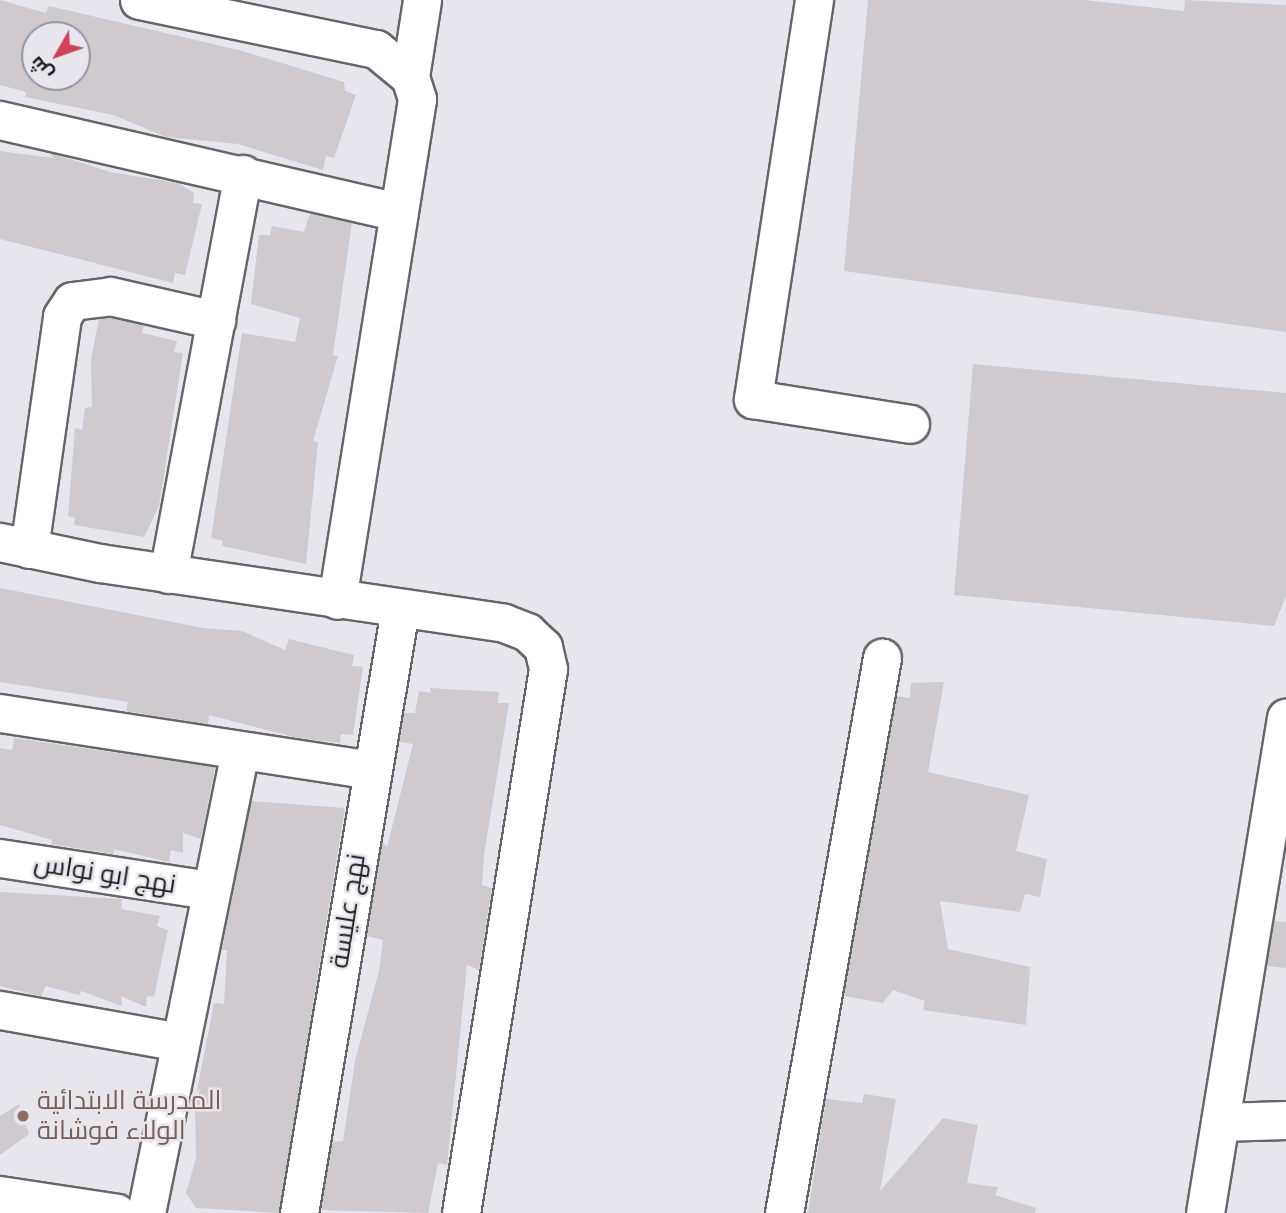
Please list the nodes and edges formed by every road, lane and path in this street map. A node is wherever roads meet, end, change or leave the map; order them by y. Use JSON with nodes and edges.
{"nodes":[{"id":1,"x":139,"y":0,"type":"edge"},
{"id":2,"x":422,"y":0,"type":"edge"},
{"id":3,"x":814,"y":0,"type":"edge"},
{"id":4,"x":230,"y":9,"type":"edge"},
{"id":5,"x":410,"y":77,"type":"junction"},
{"id":6,"x":0,"y":120,"type":"edge"},
{"id":7,"x":243,"y":174,"type":"junction"},
{"id":8,"x":399,"y":212,"type":"junction"},
{"id":9,"x":216,"y":320,"type":"junction"},
{"id":10,"x":910,"y":424,"type":"dead end"},
{"id":11,"x":15,"y":546,"type":"edge"},
{"id":12,"x":168,"y":574,"type":"junction"},
{"id":13,"x":337,"y":600,"type":"junction"},
{"id":14,"x":400,"y":609,"type":"junction"},
{"id":15,"x":882,"y":658,"type":"dead end"},
{"id":16,"x":0,"y":713,"type":"edge"},
{"id":17,"x":1286,"y":718,"type":"edge"},
{"id":18,"x":240,"y":751,"type":"junction"},
{"id":19,"x":372,"y":770,"type":"junction"},
{"id":20,"x":0,"y":858,"type":"edge"},
{"id":21,"x":210,"y":890,"type":"junction"},
{"id":22,"x":0,"y":1010,"type":"edge"},
{"id":23,"x":180,"y":1042,"type":"junction"},
{"id":24,"x":1286,"y":1120,"type":"edge"},
{"id":25,"x":1220,"y":1122,"type":"junction"},
{"id":26,"x":18,"y":1202,"type":"edge"},
{"id":27,"x":117,"y":1213,"type":"edge"},
{"id":28,"x":146,"y":1213,"type":"edge"},
{"id":29,"x":299,"y":1213,"type":"edge"},
{"id":30,"x":461,"y":1213,"type":"edge"},
{"id":31,"x":784,"y":1213,"type":"edge"},
{"id":32,"x":1205,"y":1213,"type":"edge"}],
"edges":[{"from":1,"to":4,"type":"street"},
{"from":2,"to":5,"type":"street"},
{"from":3,"to":10,"type":"street"},
{"from":4,"to":5,"type":"street"},
{"from":5,"to":8,"type":"street"},
{"from":6,"to":7,"type":"street"},
{"from":7,"to":8,"type":"street"},
{"from":7,"to":9,"type":"street"},
{"from":8,"to":13,"type":"street"},
{"from":9,"to":11,"type":"street"},
{"from":9,"to":12,"type":"street"},
{"from":11,"to":12,"type":"street"},
{"from":12,"to":13,"type":"street"},
{"from":13,"to":14,"type":"street"},
{"from":14,"to":19,"type":"street","name":"نهج عليسة"},
{"from":14,"to":30,"type":"street"},
{"from":15,"to":31,"type":"street"},
{"from":16,"to":18,"type":"street"},
{"from":17,"to":25,"type":"street"},
{"from":18,"to":19,"type":"street"},
{"from":18,"to":21,"type":"street"},
{"from":19,"to":29,"type":"street","name":"نهج عليسة"},
{"from":20,"to":21,"type":"street","name":"نهج ابو نواس"},
{"from":21,"to":23,"type":"street"},
{"from":22,"to":23,"type":"street"},
{"from":23,"to":28,"type":"street"},
{"from":24,"to":25,"type":"street"},
{"from":25,"to":32,"type":"street"},
{"from":26,"to":27,"type":"street"}]}
